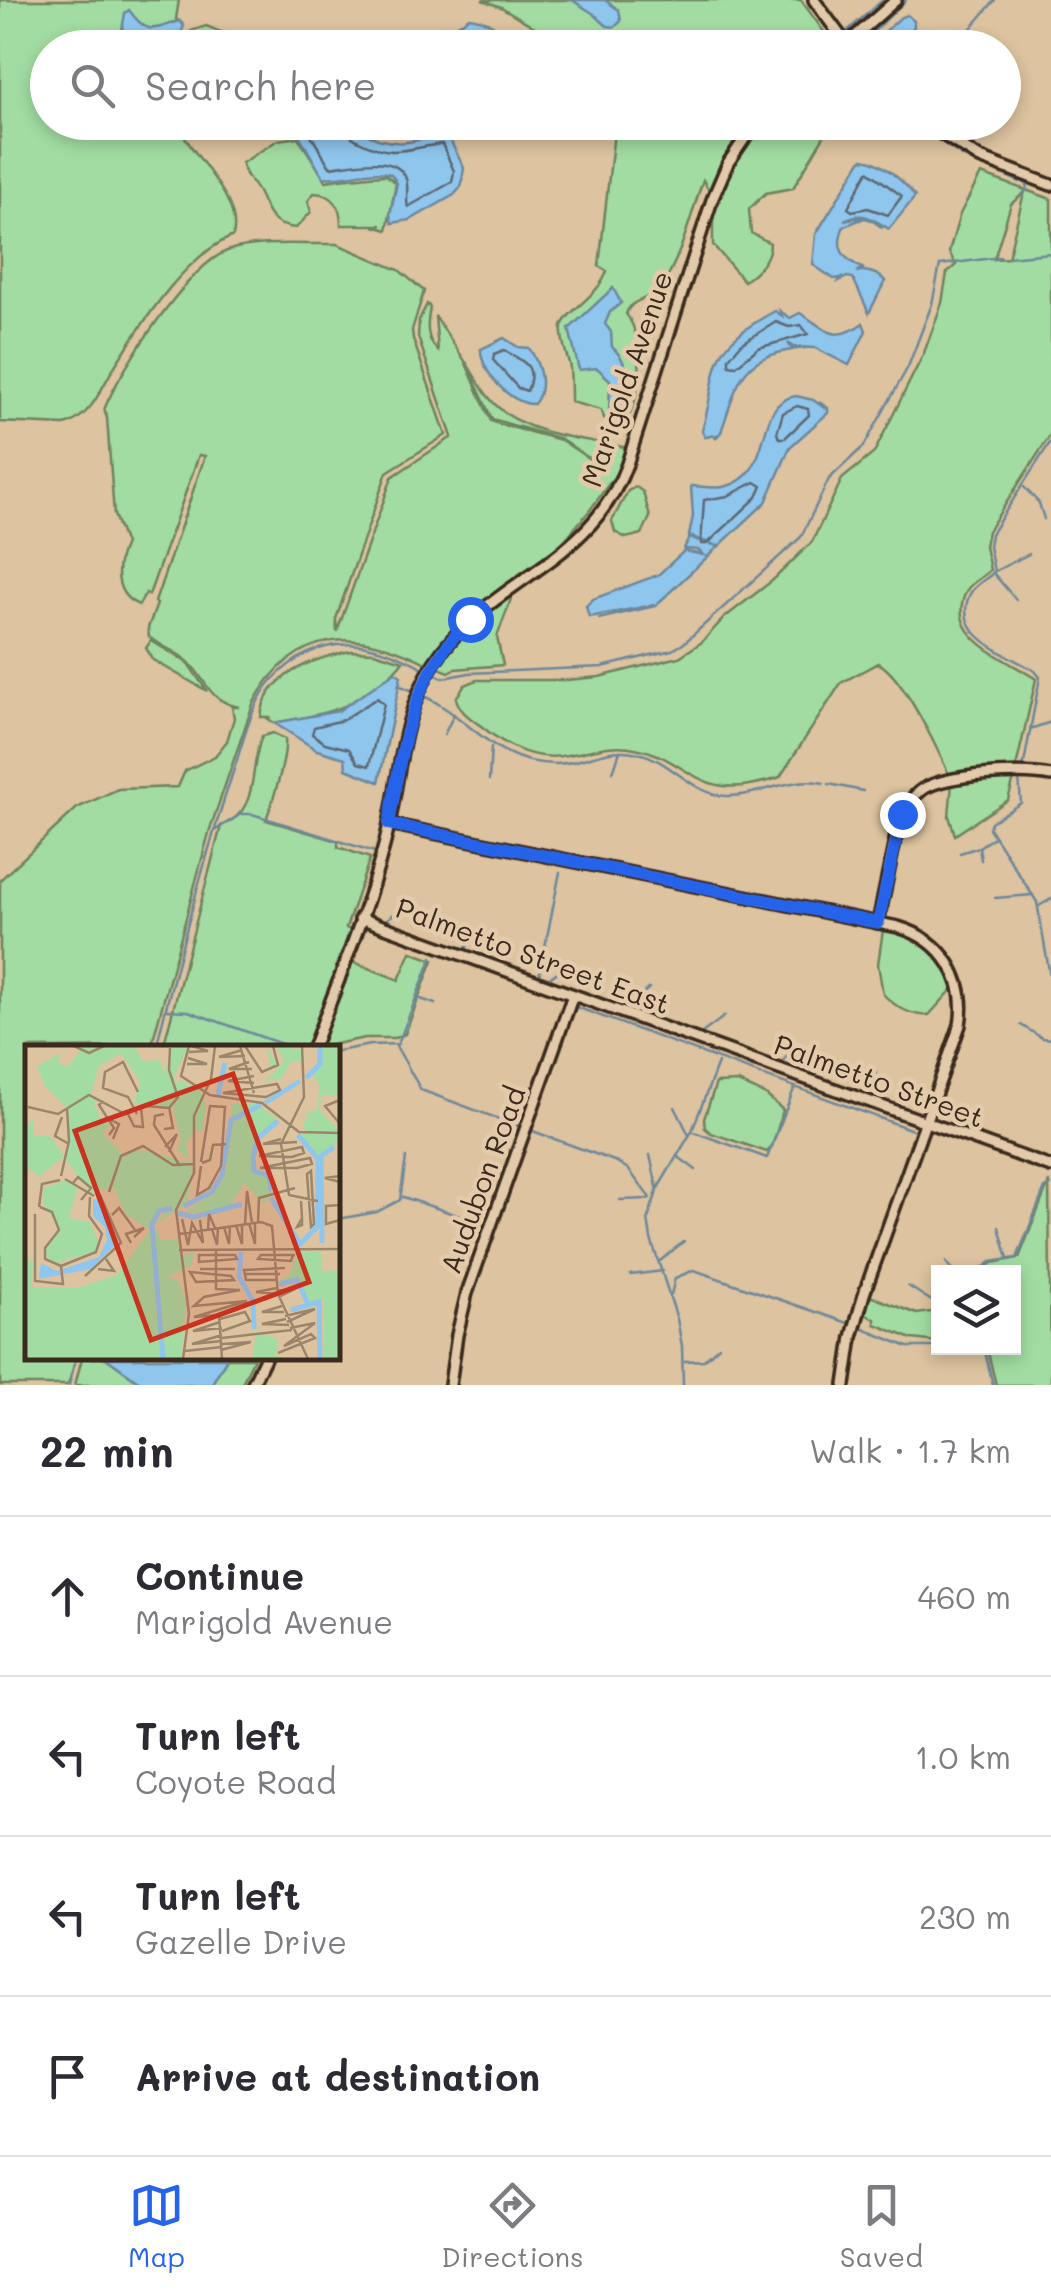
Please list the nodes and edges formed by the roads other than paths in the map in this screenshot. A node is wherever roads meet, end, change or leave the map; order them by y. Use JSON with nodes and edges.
{"nodes":[{"id":1,"x":814,"y":0,"type":"edge"},
{"id":2,"x":896,"y":0,"type":"edge"},
{"id":3,"x":835,"y":30,"type":"edge"},
{"id":4,"x":863,"y":30,"type":"edge"},
{"id":5,"x":744,"y":140,"type":"edge"},
{"id":6,"x":952,"y":140,"type":"edge"},
{"id":7,"x":1051,"y":185,"type":"edge"},
{"id":8,"x":1051,"y":776,"type":"edge"},
{"id":9,"x":389,"y":824,"type":"junction"},
{"id":10,"x":360,"y":918,"type":"junction"},
{"id":11,"x":878,"y":923,"type":"junction"},
{"id":12,"x":573,"y":995,"type":"junction"},
{"id":13,"x":692,"y":1037,"type":"joint"},
{"id":14,"x":315,"y":1045,"type":"edge"},
{"id":15,"x":926,"y":1122,"type":"junction"},
{"id":16,"x":1051,"y":1168,"type":"edge"},
{"id":17,"x":264,"y":1360,"type":"edge"},
{"id":18,"x":252,"y":1385,"type":"edge"},
{"id":19,"x":450,"y":1385,"type":"edge"},
{"id":20,"x":845,"y":1385,"type":"edge"}],
"edges":[{"from":1,"to":3,"type":"street"},
{"from":2,"to":4,"type":"street"},
{"from":5,"to":9,"type":"street","name":"Marigold Avenue"},
{"from":6,"to":7,"type":"street"},
{"from":8,"to":11,"type":"street"},
{"from":9,"to":10,"type":"street","name":"Marigold Avenue"},
{"from":9,"to":11,"type":"street"},
{"from":10,"to":12,"type":"street","name":"Palmetto Street East"},
{"from":10,"to":14,"type":"street","name":"Marigold Avenue"},
{"from":11,"to":15,"type":"street"},
{"from":12,"to":13,"type":"street","name":"Palmetto Street East"},
{"from":12,"to":19,"type":"street","name":"Audubon Road"},
{"from":13,"to":15,"type":"street","name":"Palmetto Street"},
{"from":15,"to":16,"type":"street","name":"Palmetto Street"},
{"from":15,"to":20,"type":"street"},
{"from":17,"to":18,"type":"street"}]}
